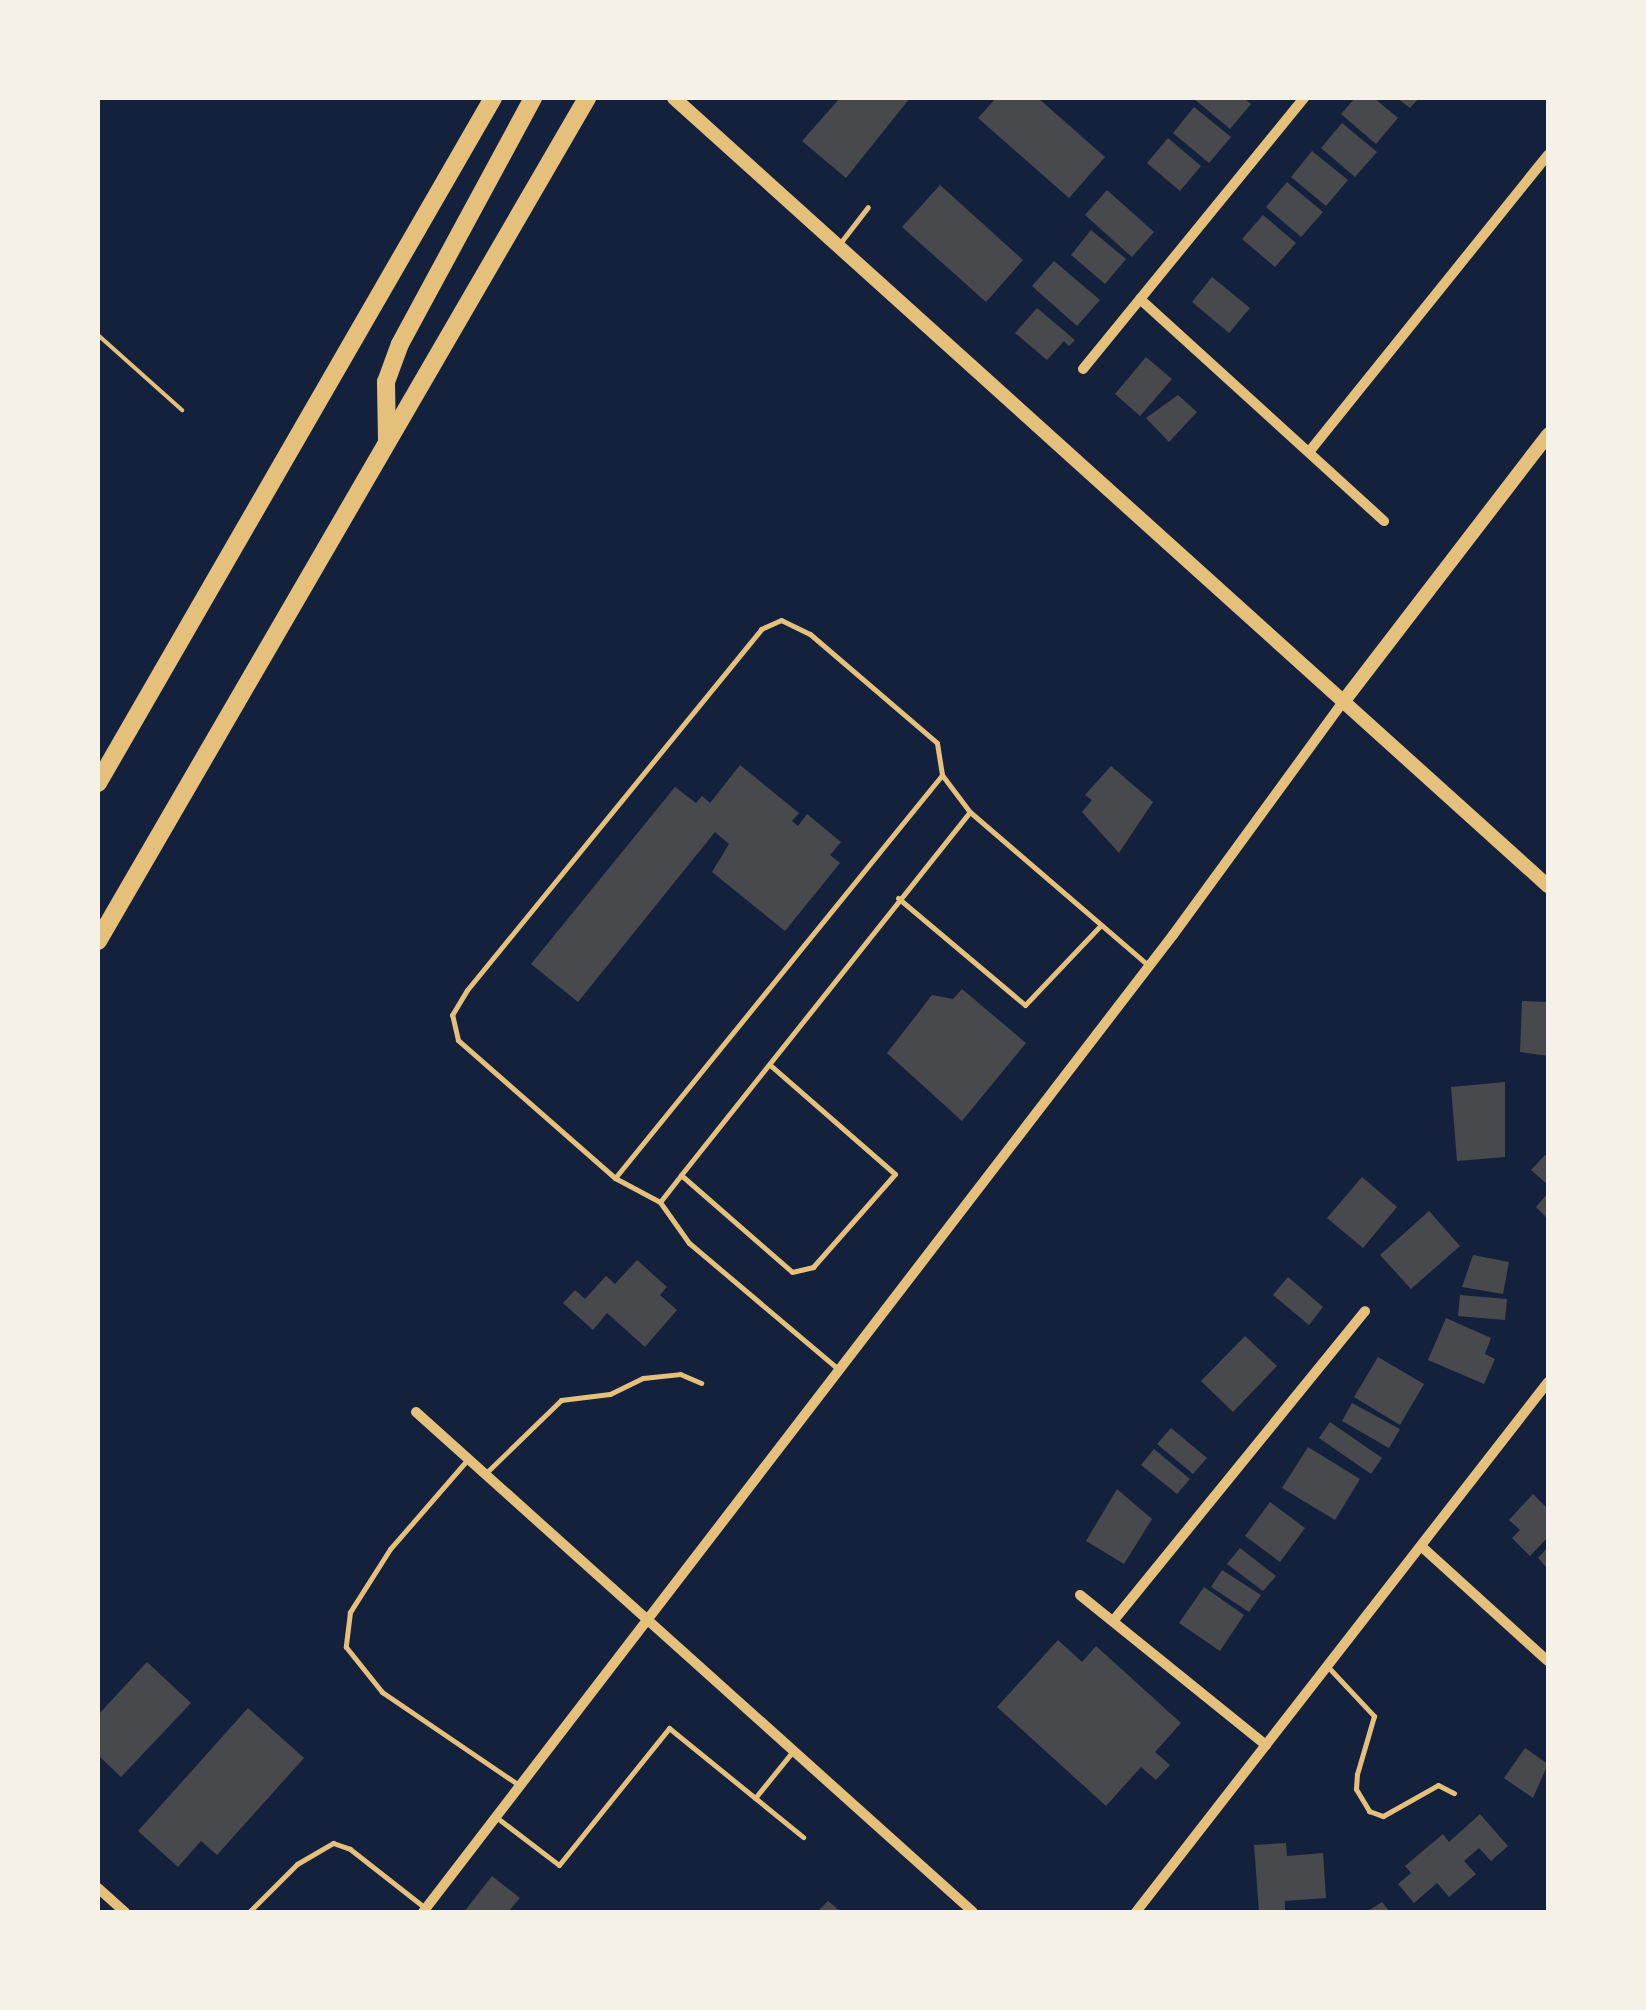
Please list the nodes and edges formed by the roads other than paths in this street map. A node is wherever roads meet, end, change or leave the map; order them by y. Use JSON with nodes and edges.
{"nodes":[{"id":1,"x":494,"y":98,"type":"edge"},
{"id":2,"x":532,"y":98,"type":"edge"},
{"id":3,"x":587,"y":98,"type":"edge"},
{"id":4,"x":674,"y":98,"type":"edge"},
{"id":5,"x":1304,"y":98,"type":"edge"},
{"id":6,"x":1548,"y":156,"type":"edge"},
{"id":7,"x":868,"y":208,"type":"dead end"},
{"id":8,"x":841,"y":242,"type":"junction"},
{"id":9,"x":1140,"y":298,"type":"junction"},
{"id":10,"x":1083,"y":369,"type":"dead end"},
{"id":11,"x":1548,"y":435,"type":"edge"},
{"id":12,"x":386,"y":440,"type":"junction"},
{"id":13,"x":1310,"y":452,"type":"junction"},
{"id":14,"x":1384,"y":521,"type":"dead end"},
{"id":15,"x":1343,"y":702,"type":"junction"},
{"id":16,"x":942,"y":775,"type":"junction"},
{"id":17,"x":98,"y":782,"type":"edge"},
{"id":18,"x":970,"y":812,"type":"junction"},
{"id":19,"x":1548,"y":886,"type":"edge"},
{"id":20,"x":898,"y":898,"type":"junction"},
{"id":21,"x":1101,"y":925,"type":"junction"},
{"id":22,"x":98,"y":941,"type":"edge"},
{"id":23,"x":1150,"y":966,"type":"junction"},
{"id":24,"x":770,"y":1065,"type":"junction"},
{"id":25,"x":681,"y":1175,"type":"junction"},
{"id":26,"x":614,"y":1178,"type":"junction"},
{"id":27,"x":660,"y":1202,"type":"junction"},
{"id":28,"x":1366,"y":1310,"type":"dead end"},
{"id":29,"x":840,"y":1370,"type":"junction"},
{"id":30,"x":1548,"y":1382,"type":"edge"},
{"id":31,"x":701,"y":1384,"type":"dead end"},
{"id":32,"x":416,"y":1412,"type":"dead end"},
{"id":33,"x":468,"y":1459,"type":"junction"},
{"id":34,"x":485,"y":1475,"type":"junction"},
{"id":35,"x":1420,"y":1546,"type":"junction"},
{"id":36,"x":1080,"y":1595,"type":"dead end"},
{"id":37,"x":648,"y":1620,"type":"junction"},
{"id":38,"x":1114,"y":1620,"type":"junction"},
{"id":39,"x":1548,"y":1661,"type":"edge"},
{"id":40,"x":1327,"y":1666,"type":"junction"},
{"id":41,"x":1266,"y":1745,"type":"junction"},
{"id":42,"x":793,"y":1751,"type":"junction"},
{"id":43,"x":520,"y":1786,"type":"junction"},
{"id":44,"x":1454,"y":1792,"type":"dead end"},
{"id":45,"x":755,"y":1798,"type":"junction"},
{"id":46,"x":496,"y":1817,"type":"junction"},
{"id":47,"x":803,"y":1837,"type":"dead end"},
{"id":48,"x":98,"y":1888,"type":"edge"},
{"id":49,"x":424,"y":1910,"type":"edge"},
{"id":50,"x":125,"y":1912,"type":"edge"},
{"id":51,"x":249,"y":1912,"type":"edge"},
{"id":52,"x":972,"y":1912,"type":"edge"},
{"id":53,"x":1136,"y":1912,"type":"edge"}],
"edges":[{"from":1,"to":17,"type":"highway"},
{"from":2,"to":12,"type":"highway"},
{"from":3,"to":12,"type":"highway"},
{"from":4,"to":8,"type":"street"},
{"from":5,"to":9,"type":"street"},
{"from":6,"to":13,"type":"street"},
{"from":7,"to":8,"type":"lane"},
{"from":8,"to":15,"type":"street"},
{"from":9,"to":10,"type":"street"},
{"from":9,"to":13,"type":"street"},
{"from":11,"to":15,"type":"street"},
{"from":12,"to":22,"type":"highway"},
{"from":13,"to":14,"type":"street"},
{"from":15,"to":19,"type":"street"},
{"from":15,"to":23,"type":"street"},
{"from":16,"to":18,"type":"lane"},
{"from":16,"to":26,"type":"lane"},
{"from":16,"to":26,"type":"lane"},
{"from":18,"to":20,"type":"lane"},
{"from":18,"to":21,"type":"lane"},
{"from":20,"to":21,"type":"lane"},
{"from":20,"to":24,"type":"lane"},
{"from":21,"to":23,"type":"lane"},
{"from":23,"to":29,"type":"street"},
{"from":24,"to":25,"type":"lane"},
{"from":24,"to":25,"type":"lane"},
{"from":25,"to":27,"type":"lane"},
{"from":26,"to":27,"type":"lane"},
{"from":27,"to":29,"type":"lane"},
{"from":28,"to":38,"type":"street"},
{"from":29,"to":37,"type":"street"},
{"from":30,"to":35,"type":"street"},
{"from":31,"to":34,"type":"lane"},
{"from":32,"to":33,"type":"street"},
{"from":33,"to":34,"type":"street"},
{"from":33,"to":43,"type":"lane"},
{"from":34,"to":37,"type":"street"},
{"from":35,"to":39,"type":"street"},
{"from":35,"to":40,"type":"street"},
{"from":36,"to":38,"type":"street"},
{"from":37,"to":42,"type":"street"},
{"from":37,"to":43,"type":"street"},
{"from":38,"to":41,"type":"street"},
{"from":40,"to":41,"type":"street"},
{"from":40,"to":44,"type":"lane"},
{"from":41,"to":53,"type":"street"},
{"from":42,"to":45,"type":"lane"},
{"from":42,"to":52,"type":"street"},
{"from":43,"to":46,"type":"street"},
{"from":45,"to":46,"type":"lane"},
{"from":45,"to":47,"type":"lane"},
{"from":46,"to":49,"type":"street"},
{"from":48,"to":50,"type":"street"},
{"from":49,"to":51,"type":"lane"}]}
